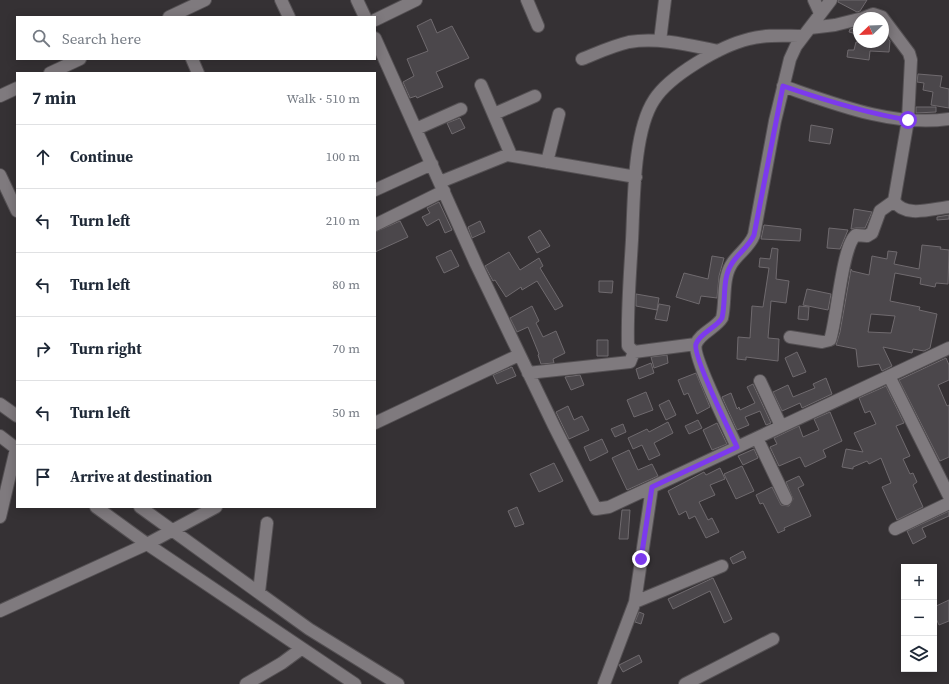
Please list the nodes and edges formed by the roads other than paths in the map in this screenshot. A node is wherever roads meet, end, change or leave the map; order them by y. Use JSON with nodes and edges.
{"nodes":[{"id":1,"x":205,"y":0,"type":"edge"},
{"id":2,"x":281,"y":0,"type":"edge"},
{"id":3,"x":357,"y":0,"type":"edge"},
{"id":4,"x":416,"y":0,"type":"edge"},
{"id":5,"x":527,"y":0,"type":"edge"},
{"id":6,"x":665,"y":0,"type":"edge"},
{"id":7,"x":814,"y":0,"type":"edge"},
{"id":8,"x":831,"y":0,"type":"edge"},
{"id":9,"x":820,"y":13,"type":"junction"},
{"id":10,"x":172,"y":16,"type":"edge"},
{"id":11,"x":289,"y":16,"type":"edge"},
{"id":12,"x":365,"y":16,"type":"edge"},
{"id":13,"x":376,"y":20,"type":"edge"},
{"id":14,"x":853,"y":20,"type":"edge"},
{"id":15,"x":538,"y":26,"type":"dead end"},
{"id":16,"x":889,"y":26,"type":"edge"},
{"id":17,"x":807,"y":32,"type":"junction"},
{"id":18,"x":376,"y":40,"type":"edge"},
{"id":19,"x":660,"y":41,"type":"junction"},
{"id":20,"x":718,"y":51,"type":"junction"},
{"id":21,"x":582,"y":59,"type":"dead end"},
{"id":22,"x":78,"y":60,"type":"edge"},
{"id":23,"x":192,"y":60,"type":"edge"},
{"id":24,"x":52,"y":72,"type":"edge"},
{"id":25,"x":198,"y":72,"type":"edge"},
{"id":26,"x":481,"y":85,"type":"dead end"},
{"id":27,"x":783,"y":86,"type":"junction"},
{"id":28,"x":16,"y":88,"type":"edge"},
{"id":29,"x":0,"y":96,"type":"edge"},
{"id":30,"x":535,"y":96,"type":"dead end"},
{"id":31,"x":461,"y":108,"type":"dead end"},
{"id":32,"x":494,"y":114,"type":"junction"},
{"id":33,"x":559,"y":114,"type":"dead end"},
{"id":34,"x":949,"y":119,"type":"edge"},
{"id":35,"x":908,"y":120,"type":"junction"},
{"id":36,"x":416,"y":130,"type":"junction"},
{"id":37,"x":510,"y":155,"type":"junction"},
{"id":38,"x":547,"y":162,"type":"junction"},
{"id":39,"x":432,"y":164,"type":"junction"},
{"id":40,"x":0,"y":175,"type":"edge"},
{"id":41,"x":636,"y":178,"type":"junction"},
{"id":42,"x":442,"y":187,"type":"junction"},
{"id":43,"x":376,"y":190,"type":"edge"},
{"id":44,"x":894,"y":201,"type":"junction"},
{"id":45,"x":949,"y":207,"type":"edge"},
{"id":46,"x":16,"y":209,"type":"edge"},
{"id":47,"x":376,"y":224,"type":"edge"},
{"id":48,"x":790,"y":337,"type":"dead end"},
{"id":49,"x":696,"y":344,"type":"junction"},
{"id":50,"x":949,"y":348,"type":"edge"},
{"id":51,"x":634,"y":352,"type":"junction"},
{"id":52,"x":519,"y":354,"type":"junction"},
{"id":53,"x":528,"y":373,"type":"junction"},
{"id":54,"x":889,"y":376,"type":"junction"},
{"id":55,"x":760,"y":381,"type":"dead end"},
{"id":56,"x":0,"y":404,"type":"edge"},
{"id":57,"x":16,"y":415,"type":"edge"},
{"id":58,"x":376,"y":423,"type":"edge"},
{"id":59,"x":781,"y":426,"type":"junction"},
{"id":60,"x":2,"y":438,"type":"edge"},
{"id":61,"x":757,"y":438,"type":"junction"},
{"id":62,"x":737,"y":447,"type":"junction"},
{"id":63,"x":16,"y":448,"type":"edge"},
{"id":64,"x":0,"y":451,"type":"edge"},
{"id":65,"x":16,"y":453,"type":"edge"},
{"id":66,"x":652,"y":487,"type":"junction"},
{"id":67,"x":949,"y":496,"type":"edge"},
{"id":68,"x":786,"y":499,"type":"dead end"},
{"id":69,"x":949,"y":503,"type":"edge"},
{"id":70,"x":97,"y":508,"type":"edge"},
{"id":71,"x":141,"y":508,"type":"edge"},
{"id":72,"x":214,"y":508,"type":"edge"},
{"id":73,"x":0,"y":517,"type":"edge"},
{"id":74,"x":267,"y":522,"type":"dead end"},
{"id":75,"x":895,"y":529,"type":"dead end"},
{"id":76,"x":172,"y":530,"type":"junction"},
{"id":77,"x":147,"y":544,"type":"junction"},
{"id":78,"x":722,"y":566,"type":"dead end"},
{"id":79,"x":259,"y":592,"type":"junction"},
{"id":80,"x":635,"y":602,"type":"junction"},
{"id":81,"x":0,"y":611,"type":"edge"},
{"id":82,"x":773,"y":639,"type":"dead end"},
{"id":83,"x":301,"y":649,"type":"junction"},
{"id":84,"x":246,"y":684,"type":"edge"},
{"id":85,"x":355,"y":684,"type":"edge"},
{"id":86,"x":398,"y":684,"type":"edge"},
{"id":87,"x":604,"y":684,"type":"edge"},
{"id":88,"x":684,"y":684,"type":"edge"}],
"edges":[{"from":1,"to":10,"type":"street"},
{"from":2,"to":11,"type":"street"},
{"from":3,"to":12,"type":"street"},
{"from":4,"to":13,"type":"street"},
{"from":5,"to":15,"type":"street"},
{"from":6,"to":19,"type":"street"},
{"from":7,"to":9,"type":"street"},
{"from":8,"to":9,"type":"street"},
{"from":9,"to":17,"type":"street"},
{"from":14,"to":17,"type":"street"},
{"from":16,"to":35,"type":"street"},
{"from":17,"to":20,"type":"street"},
{"from":17,"to":27,"type":"street"},
{"from":18,"to":36,"type":"street"},
{"from":19,"to":20,"type":"street"},
{"from":19,"to":21,"type":"street"},
{"from":20,"to":41,"type":"street"},
{"from":22,"to":24,"type":"street"},
{"from":23,"to":25,"type":"street"},
{"from":26,"to":32,"type":"street"},
{"from":27,"to":35,"type":"street"},
{"from":27,"to":49,"type":"street"},
{"from":28,"to":29,"type":"street"},
{"from":30,"to":32,"type":"street"},
{"from":31,"to":36,"type":"street"},
{"from":32,"to":37,"type":"street"},
{"from":33,"to":38,"type":"street"},
{"from":34,"to":35,"type":"street"},
{"from":35,"to":44,"type":"street"},
{"from":36,"to":39,"type":"street"},
{"from":37,"to":38,"type":"street"},
{"from":37,"to":42,"type":"street"},
{"from":38,"to":41,"type":"street"},
{"from":39,"to":42,"type":"street"},
{"from":39,"to":43,"type":"street"},
{"from":40,"to":46,"type":"street"},
{"from":41,"to":51,"type":"street"},
{"from":42,"to":47,"type":"street"},
{"from":42,"to":52,"type":"street"},
{"from":44,"to":45,"type":"street"},
{"from":44,"to":48,"type":"street"},
{"from":49,"to":51,"type":"street"},
{"from":49,"to":62,"type":"street"},
{"from":50,"to":54,"type":"street"},
{"from":51,"to":53,"type":"street"},
{"from":52,"to":53,"type":"street"},
{"from":52,"to":58,"type":"street"},
{"from":53,"to":66,"type":"street"},
{"from":54,"to":59,"type":"street"},
{"from":54,"to":67,"type":"street"},
{"from":55,"to":59,"type":"street"},
{"from":56,"to":57,"type":"street"},
{"from":59,"to":61,"type":"street"},
{"from":60,"to":63,"type":"street"},
{"from":60,"to":64,"type":"street"},
{"from":61,"to":62,"type":"street"},
{"from":61,"to":68,"type":"street"},
{"from":62,"to":66,"type":"street"},
{"from":65,"to":73,"type":"street"},
{"from":66,"to":80,"type":"street"},
{"from":69,"to":75,"type":"street"},
{"from":70,"to":77,"type":"street"},
{"from":71,"to":76,"type":"street"},
{"from":72,"to":76,"type":"street"},
{"from":74,"to":79,"type":"street"},
{"from":76,"to":77,"type":"street"},
{"from":76,"to":79,"type":"street"},
{"from":77,"to":81,"type":"street"},
{"from":77,"to":83,"type":"street"},
{"from":78,"to":80,"type":"street"},
{"from":79,"to":86,"type":"street"},
{"from":80,"to":87,"type":"street"},
{"from":82,"to":88,"type":"street"},
{"from":83,"to":84,"type":"street"},
{"from":83,"to":85,"type":"street"}]}
